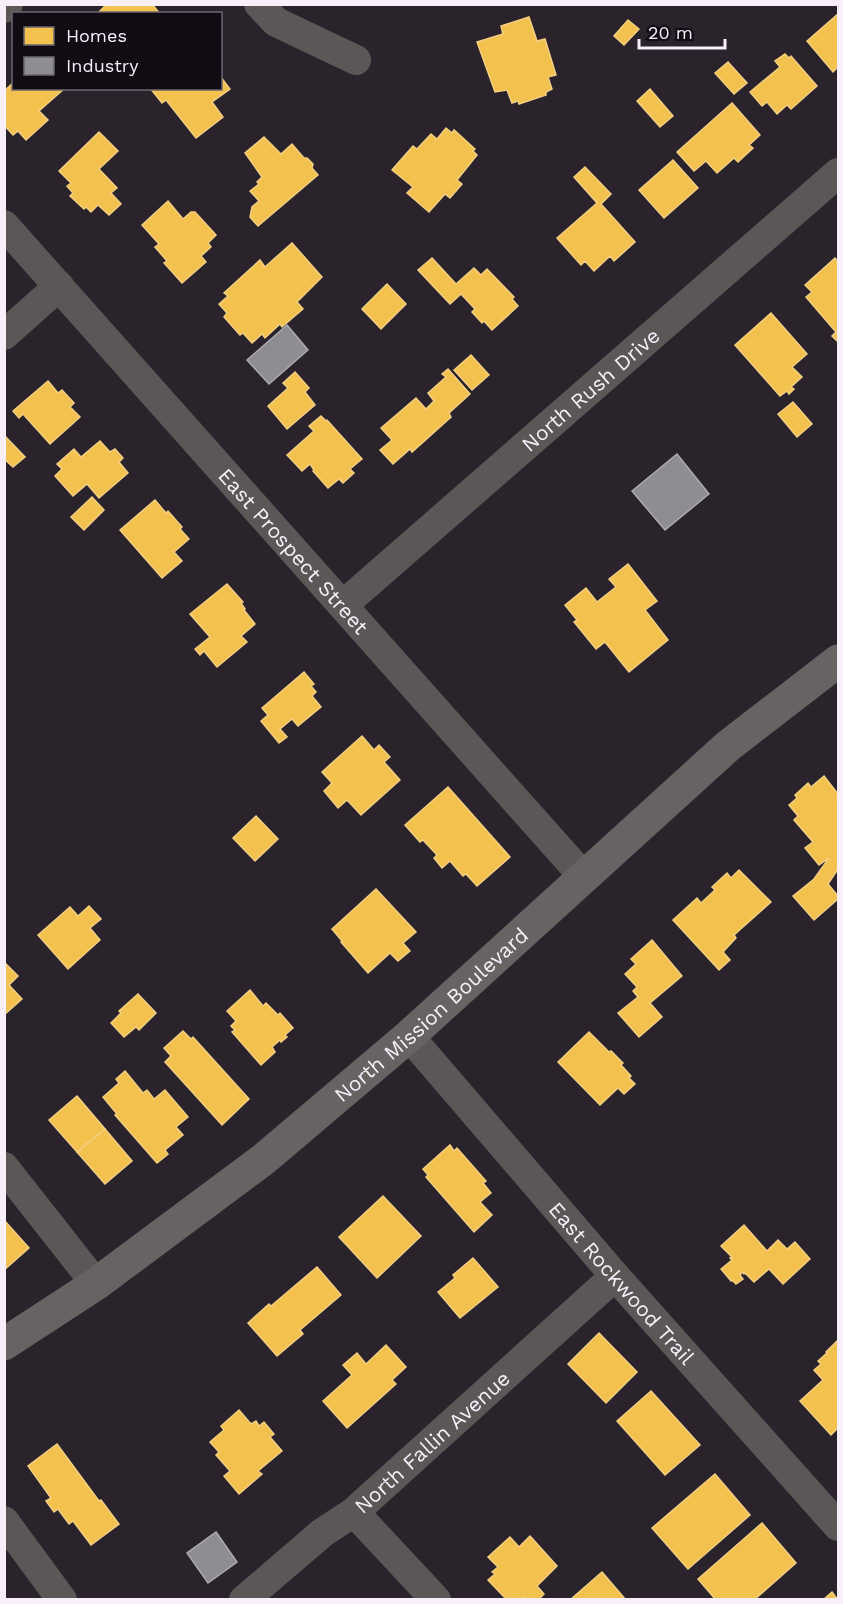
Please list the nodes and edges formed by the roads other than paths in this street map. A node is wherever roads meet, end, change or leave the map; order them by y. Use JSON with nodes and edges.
{"nodes":[{"id":1,"x":8,"y":4,"type":"edge"},
{"id":2,"x":259,"y":4,"type":"edge"},
{"id":3,"x":4,"y":8,"type":"edge"},
{"id":4,"x":356,"y":60,"type":"dead end"},
{"id":5,"x":838,"y":173,"type":"edge"},
{"id":6,"x":4,"y":225,"type":"edge"},
{"id":7,"x":59,"y":286,"type":"junction"},
{"id":8,"x":4,"y":335,"type":"edge"},
{"id":9,"x":343,"y":605,"type":"junction"},
{"id":10,"x":838,"y":661,"type":"edge"},
{"id":11,"x":584,"y":877,"type":"junction"},
{"id":12,"x":409,"y":1036,"type":"junction"},
{"id":13,"x":4,"y":1167,"type":"edge"},
{"id":14,"x":615,"y":1276,"type":"junction"},
{"id":15,"x":96,"y":1284,"type":"junction"},
{"id":16,"x":4,"y":1344,"type":"edge"},
{"id":17,"x":354,"y":1512,"type":"junction"},
{"id":18,"x":835,"y":1516,"type":"edge"},
{"id":19,"x":4,"y":1521,"type":"edge"},
{"id":20,"x":63,"y":1599,"type":"edge"},
{"id":21,"x":244,"y":1599,"type":"edge"},
{"id":22,"x":436,"y":1599,"type":"edge"}],
"edges":[{"from":1,"to":3,"type":"street"},
{"from":2,"to":4,"type":"street"},
{"from":5,"to":9,"type":"street","name":"North Rush Drive"},
{"from":6,"to":7,"type":"street","name":"East Prospect Street"},
{"from":7,"to":8,"type":"street"},
{"from":7,"to":9,"type":"street","name":"East Prospect Street"},
{"from":9,"to":11,"type":"street","name":"East Prospect Street"},
{"from":10,"to":11,"type":"main road","name":"North Mission Boulevard"},
{"from":11,"to":12,"type":"main road","name":"North Mission Boulevard"},
{"from":12,"to":14,"type":"street","name":"East Rockwood Trail"},
{"from":12,"to":15,"type":"main road","name":"North Mission Boulevard"},
{"from":13,"to":15,"type":"street"},
{"from":14,"to":17,"type":"street","name":"North Fallin Avenue"},
{"from":14,"to":18,"type":"street","name":"East Rockwood Trail"},
{"from":15,"to":16,"type":"main road","name":"North Mission Boulevard"},
{"from":17,"to":21,"type":"street","name":"North Fallin Avenue"},
{"from":17,"to":22,"type":"street"},
{"from":19,"to":20,"type":"street"}]}
